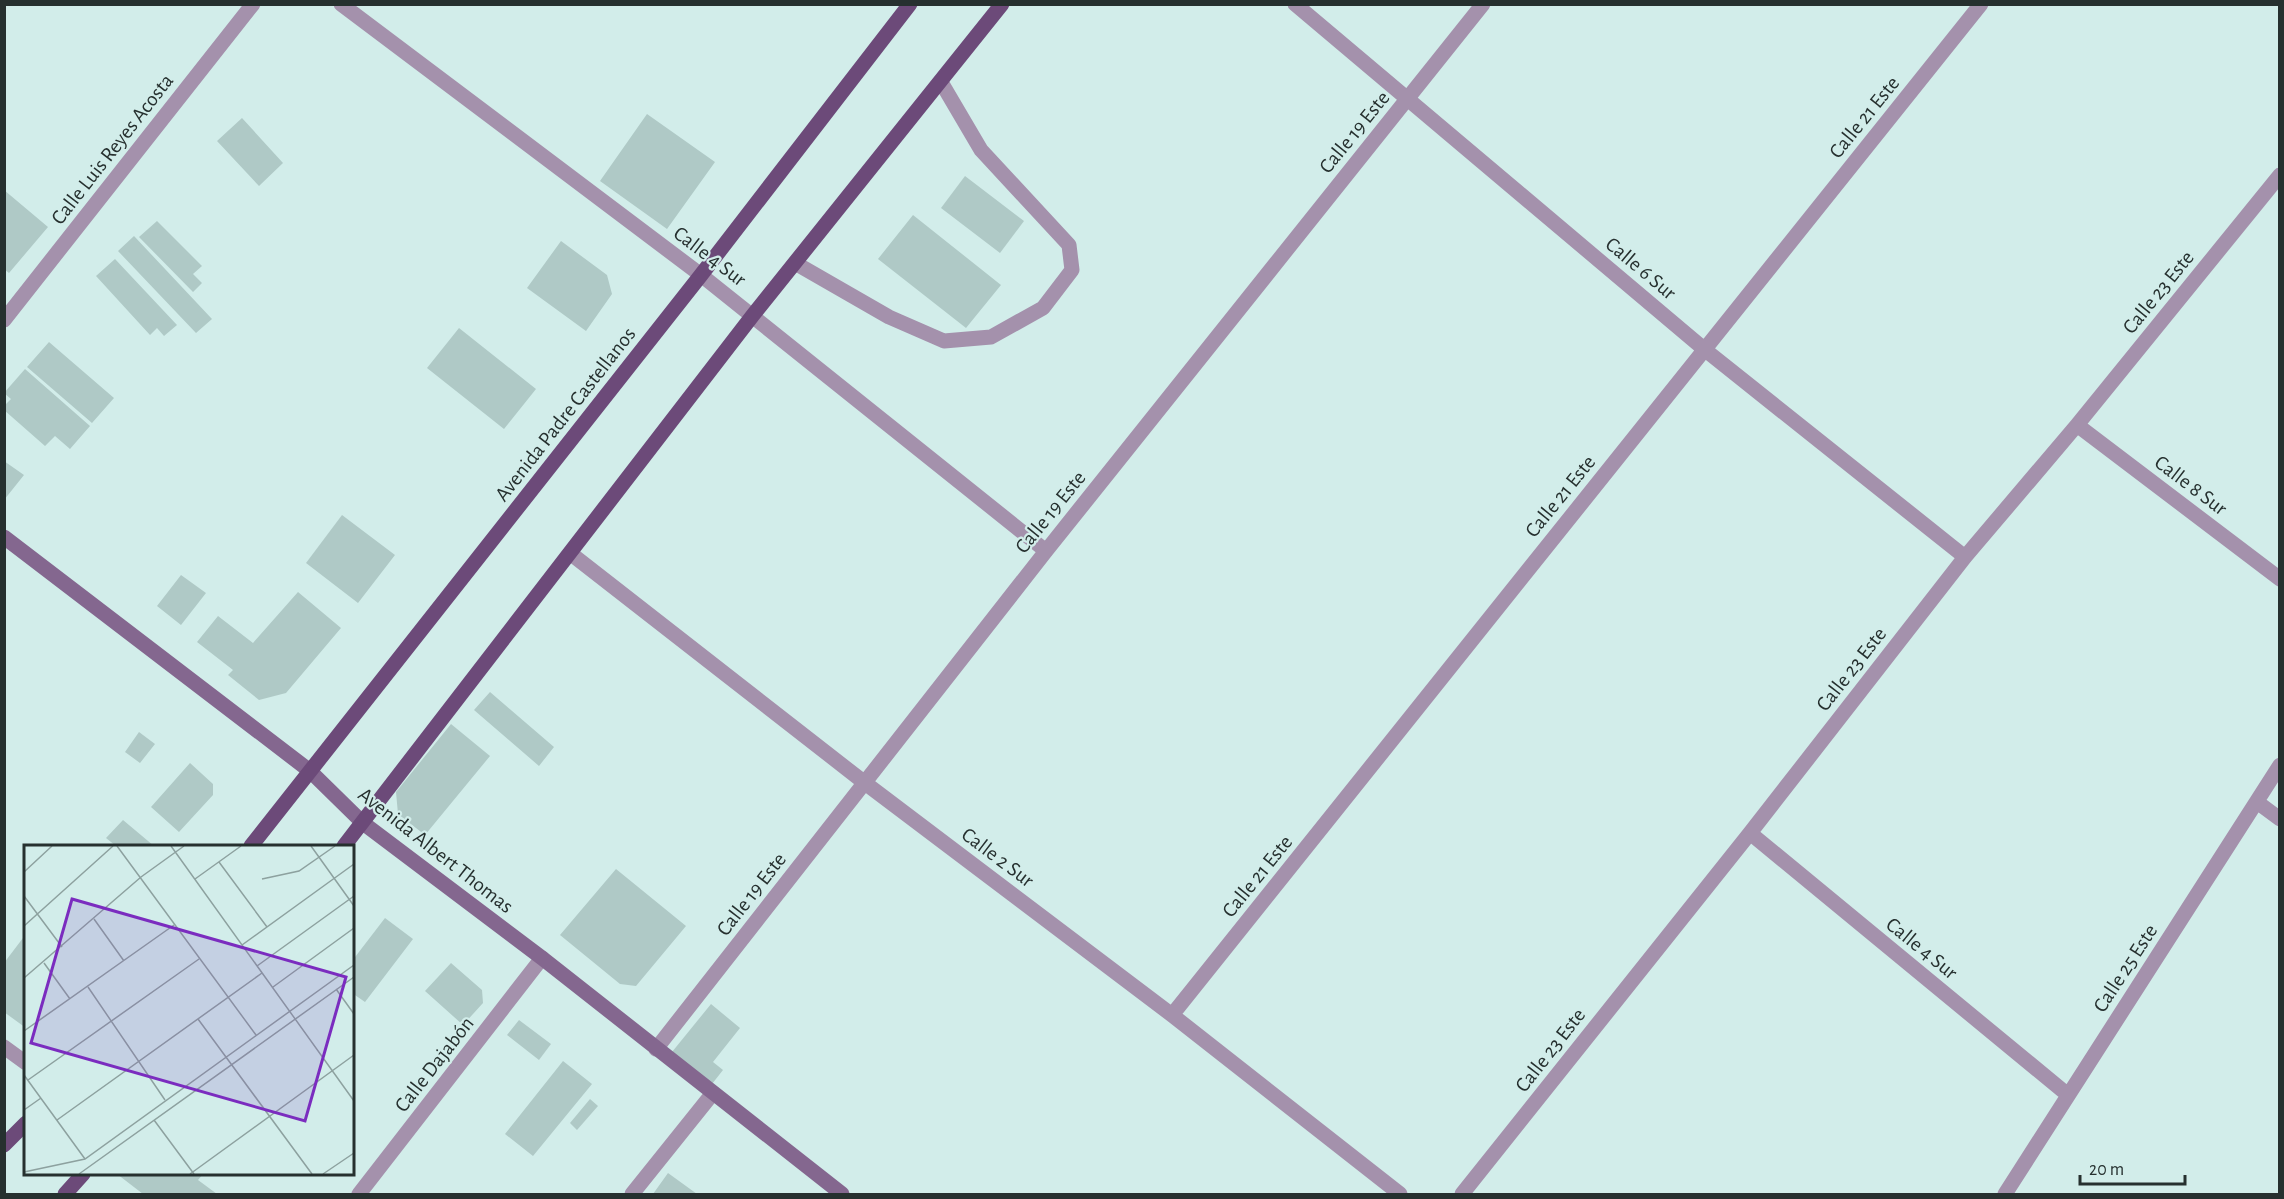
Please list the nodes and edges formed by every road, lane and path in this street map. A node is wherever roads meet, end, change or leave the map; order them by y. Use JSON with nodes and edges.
{"nodes":[{"id":1,"x":253,"y":4,"type":"edge"},
{"id":2,"x":341,"y":4,"type":"edge"},
{"id":3,"x":910,"y":4,"type":"edge"},
{"id":4,"x":1002,"y":4,"type":"edge"},
{"id":5,"x":1295,"y":4,"type":"edge"},
{"id":6,"x":1483,"y":4,"type":"edge"},
{"id":7,"x":1981,"y":4,"type":"edge"},
{"id":8,"x":941,"y":82,"type":"junction"},
{"id":9,"x":1407,"y":100,"type":"junction"},
{"id":10,"x":2280,"y":175,"type":"edge"},
{"id":11,"x":795,"y":262,"type":"junction"},
{"id":12,"x":701,"y":275,"type":"junction"},
{"id":13,"x":753,"y":315,"type":"junction"},
{"id":14,"x":4,"y":320,"type":"edge"},
{"id":15,"x":1704,"y":349,"type":"junction"},
{"id":16,"x":2077,"y":425,"type":"junction"},
{"id":17,"x":4,"y":537,"type":"edge"},
{"id":18,"x":1046,"y":551,"type":"junction"},
{"id":19,"x":570,"y":553,"type":"junction"},
{"id":20,"x":1965,"y":557,"type":"junction"},
{"id":21,"x":2280,"y":579,"type":"edge"},
{"id":22,"x":2280,"y":765,"type":"edge"},
{"id":23,"x":310,"y":771,"type":"junction"},
{"id":24,"x":865,"y":783,"type":"junction"},
{"id":25,"x":2257,"y":802,"type":"junction"},
{"id":26,"x":2280,"y":819,"type":"edge"},
{"id":27,"x":363,"y":823,"type":"junction"},
{"id":28,"x":1750,"y":833,"type":"junction"},
{"id":29,"x":251,"y":845,"type":"edge"},
{"id":30,"x":345,"y":845,"type":"edge"},
{"id":31,"x":542,"y":958,"type":"junction"},
{"id":32,"x":1172,"y":1015,"type":"junction"},
{"id":33,"x":4,"y":1047,"type":"edge"},
{"id":34,"x":656,"y":1049,"type":"junction"},
{"id":35,"x":24,"y":1062,"type":"edge"},
{"id":36,"x":713,"y":1093,"type":"junction"},
{"id":37,"x":2068,"y":1095,"type":"junction"},
{"id":38,"x":24,"y":1125,"type":"edge"},
{"id":39,"x":4,"y":1145,"type":"edge"},
{"id":40,"x":80,"y":1175,"type":"edge"},
{"id":41,"x":65,"y":1194,"type":"edge"},
{"id":42,"x":359,"y":1194,"type":"edge"},
{"id":43,"x":632,"y":1194,"type":"edge"},
{"id":44,"x":843,"y":1194,"type":"edge"},
{"id":45,"x":1400,"y":1194,"type":"edge"},
{"id":46,"x":1462,"y":1194,"type":"edge"},
{"id":47,"x":2005,"y":1194,"type":"edge"}],
"edges":[{"from":1,"to":14,"type":"street","name":"Calle Luis Reyes Acosta"},
{"from":2,"to":12,"type":"street","name":"Calle 4 Sur"},
{"from":3,"to":12,"type":"main road","name":"Avenida Padre Castellanos"},
{"from":4,"to":8,"type":"main road"},
{"from":5,"to":9,"type":"street","name":"Calle 6 Sur"},
{"from":6,"to":9,"type":"street","name":"Calle 19 Este"},
{"from":7,"to":15,"type":"street","name":"Calle 21 Este"},
{"from":8,"to":11,"type":"main road"},
{"from":8,"to":11,"type":"street"},
{"from":9,"to":15,"type":"street","name":"Calle 6 Sur"},
{"from":9,"to":18,"type":"street","name":"Calle 19 Este"},
{"from":10,"to":16,"type":"street","name":"Calle 23 Este"},
{"from":11,"to":13,"type":"main road"},
{"from":12,"to":13,"type":"street","name":"Calle 4 Sur"},
{"from":12,"to":23,"type":"main road","name":"Avenida Padre Castellanos"},
{"from":13,"to":18,"type":"street","name":"Calle 4 Sur"},
{"from":13,"to":19,"type":"main road"},
{"from":15,"to":20,"type":"street","name":"Calle 6 Sur"},
{"from":15,"to":32,"type":"street","name":"Calle 21 Este"},
{"from":16,"to":20,"type":"street","name":"Calle 23 Este"},
{"from":16,"to":21,"type":"street","name":"Calle 8 Sur"},
{"from":17,"to":23,"type":"main road","name":"Avenida Albert Thomas"},
{"from":18,"to":24,"type":"street","name":"Calle 19 Este"},
{"from":19,"to":24,"type":"street","name":"Calle 2 Sur"},
{"from":19,"to":27,"type":"main road"},
{"from":20,"to":28,"type":"street","name":"Calle 23 Este"},
{"from":22,"to":25,"type":"street","name":"Calle 25 Este"},
{"from":23,"to":27,"type":"main road","name":"Avenida Albert Thomas"},
{"from":23,"to":29,"type":"main road","name":"Avenida Padre Castellanos"},
{"from":24,"to":32,"type":"street","name":"Calle 2 Sur"},
{"from":24,"to":34,"type":"street","name":"Calle 19 Este"},
{"from":25,"to":26,"type":"street"},
{"from":25,"to":37,"type":"street","name":"Calle 25 Este"},
{"from":27,"to":30,"type":"main road"},
{"from":27,"to":31,"type":"main road","name":"Avenida Albert Thomas"},
{"from":28,"to":37,"type":"street","name":"Calle 4 Sur"},
{"from":28,"to":46,"type":"street","name":"Calle 23 Este"},
{"from":31,"to":34,"type":"main road","name":"Avenida Albert Thomas"},
{"from":31,"to":42,"type":"street","name":"Calle Dajabón"},
{"from":32,"to":45,"type":"street","name":"Calle 2 Sur"},
{"from":33,"to":35,"type":"street"},
{"from":34,"to":36,"type":"main road","name":"Avenida Albert Thomas"},
{"from":36,"to":43,"type":"street"},
{"from":36,"to":44,"type":"main road","name":"Avenida Albert Thomas"},
{"from":37,"to":47,"type":"street","name":"Calle 25 Este"},
{"from":38,"to":39,"type":"main road"},
{"from":40,"to":41,"type":"main road"}]}
